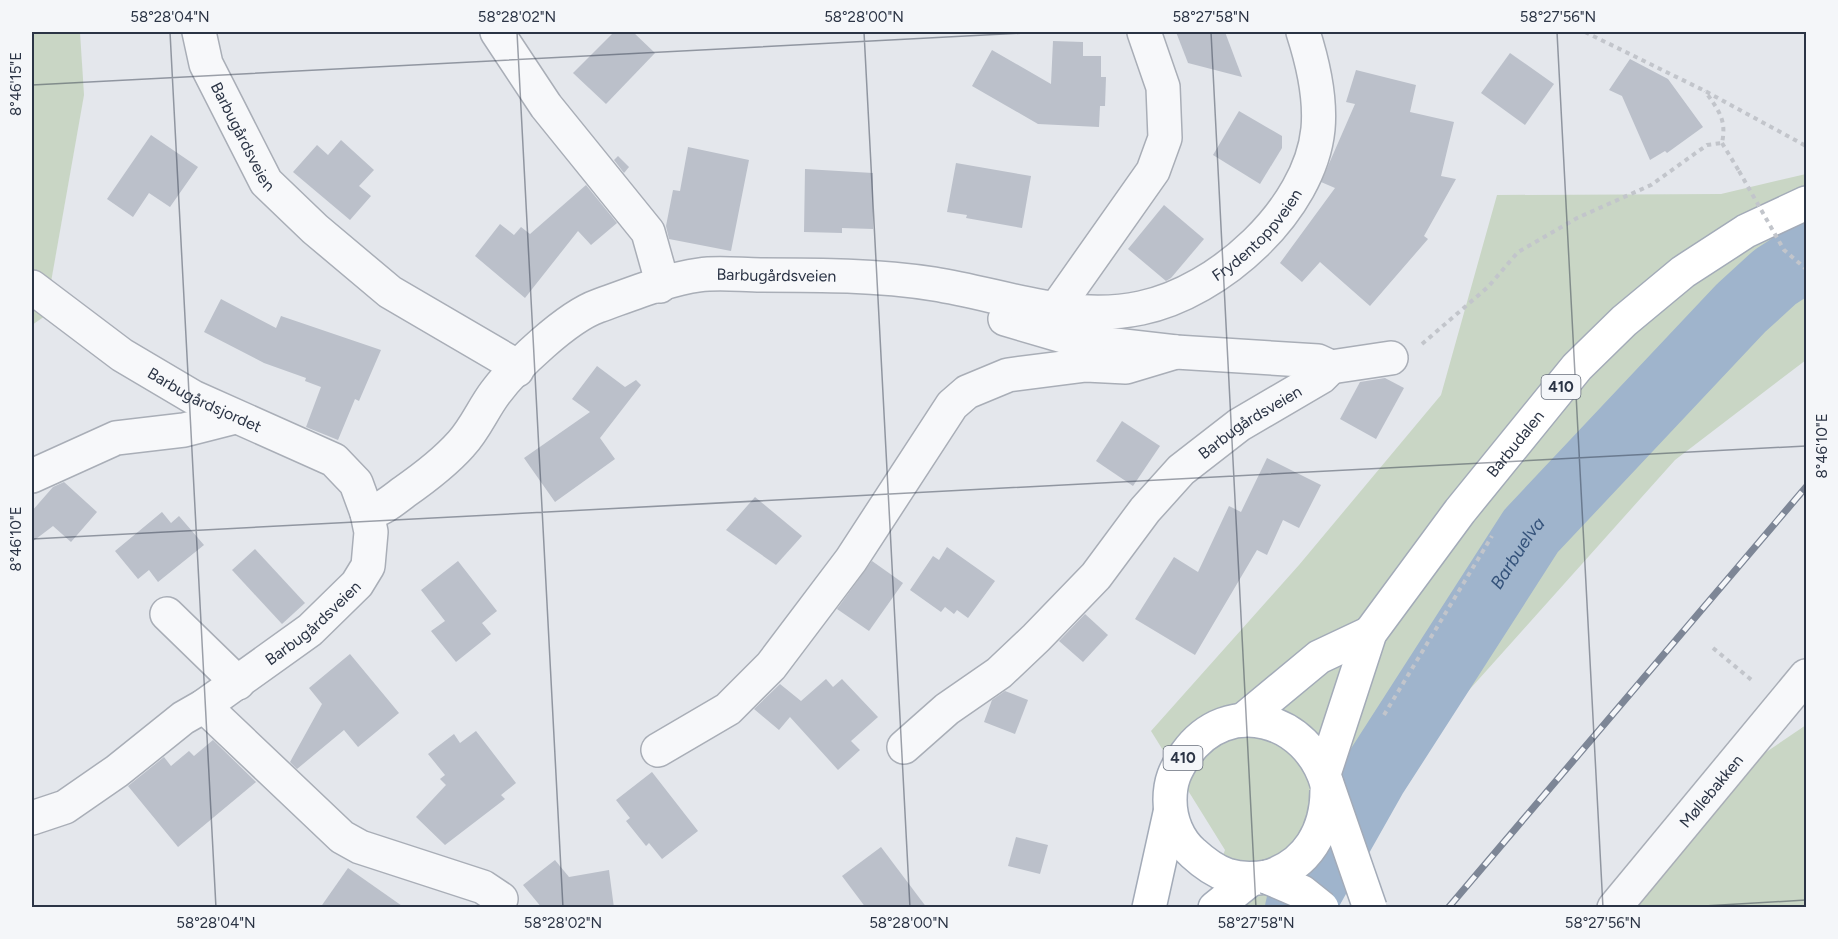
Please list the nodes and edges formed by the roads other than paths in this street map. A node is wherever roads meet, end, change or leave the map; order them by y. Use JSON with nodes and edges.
{"nodes":[{"id":1,"x":199,"y":32,"type":"edge"},
{"id":2,"x":497,"y":32,"type":"edge"},
{"id":3,"x":1144,"y":32,"type":"edge"},
{"id":4,"x":1303,"y":32,"type":"edge"},
{"id":5,"x":1806,"y":203,"type":"edge"},
{"id":6,"x":660,"y":286,"type":"junction"},
{"id":7,"x":32,"y":287,"type":"edge"},
{"id":8,"x":967,"y":291,"type":"junction"},
{"id":9,"x":1055,"y":310,"type":"junction"},
{"id":10,"x":1176,"y":352,"type":"junction"},
{"id":11,"x":1391,"y":358,"type":"road end"},
{"id":12,"x":1331,"y":367,"type":"junction"},
{"id":13,"x":517,"y":370,"type":"junction"},
{"id":14,"x":236,"y":417,"type":"junction"},
{"id":15,"x":32,"y":476,"type":"edge"},
{"id":16,"x":367,"y":513,"type":"junction"},
{"id":17,"x":167,"y":614,"type":"dead end"},
{"id":18,"x":1370,"y":633,"type":"junction"},
{"id":19,"x":1806,"y":676,"type":"edge"},
{"id":20,"x":237,"y":683,"type":"junction"},
{"id":21,"x":204,"y":706,"type":"junction"},
{"id":22,"x":1243,"y":720,"type":"junction"},
{"id":23,"x":904,"y":747,"type":"dead end"},
{"id":24,"x":658,"y":750,"type":"dead end"},
{"id":25,"x":1325,"y":779,"type":"junction"},
{"id":26,"x":1170,"y":813,"type":"junction"},
{"id":27,"x":32,"y":818,"type":"edge"},
{"id":28,"x":1259,"y":878,"type":"junction"},
{"id":29,"x":501,"y":899,"type":"dead end"},
{"id":30,"x":1149,"y":908,"type":"edge"},
{"id":31,"x":1215,"y":908,"type":"edge"},
{"id":32,"x":1322,"y":908,"type":"edge"},
{"id":33,"x":1370,"y":908,"type":"edge"},
{"id":34,"x":1614,"y":908,"type":"edge"}],
"edges":[{"from":1,"to":13,"type":"street","name":"Barbugårdsveien"},
{"from":2,"to":6,"type":"street"},
{"from":3,"to":9,"type":"street"},
{"from":4,"to":9,"type":"street","name":"Frydentoppveien"},
{"from":5,"to":18,"type":"main road","name":"Barbudalen","number":"410"},
{"from":6,"to":8,"type":"street","name":"Barbugårdsveien"},
{"from":6,"to":13,"type":"street","name":"Barbugårdsveien"},
{"from":7,"to":14,"type":"street","name":"Barbugårdsjordet"},
{"from":8,"to":9,"type":"street","name":"Barbugårdsveien"},
{"from":8,"to":10,"type":"street","name":"Barbugårdsveien"},
{"from":10,"to":12,"type":"street","name":"Barbugårdsveien"},
{"from":10,"to":24,"type":"street"},
{"from":11,"to":12,"type":"street"},
{"from":12,"to":23,"type":"street","name":"Barbugårdsveien"},
{"from":13,"to":16,"type":"street","name":"Barbugårdsveien"},
{"from":14,"to":15,"type":"street"},
{"from":14,"to":16,"type":"street","name":"Barbugårdsjordet"},
{"from":16,"to":20,"type":"street","name":"Barbugårdsveien"},
{"from":17,"to":20,"type":"street"},
{"from":18,"to":22,"type":"main road","name":"Barbudalen","number":"410"},
{"from":18,"to":25,"type":"main road","name":"Barbudalen","number":"410"},
{"from":19,"to":34,"type":"street","name":"Møllebakken"},
{"from":20,"to":21,"type":"street","name":"Barbugårdsveien"},
{"from":21,"to":27,"type":"street","name":"Barbugårdsveien"},
{"from":21,"to":29,"type":"street"},
{"from":22,"to":25,"type":"main road","number":"410"},
{"from":22,"to":26,"type":"main road","number":"410"},
{"from":25,"to":28,"type":"main road","number":"410","bridge":true},
{"from":25,"to":33,"type":"main road","number":"410","bridge":true},
{"from":26,"to":28,"type":"main road","number":"410"},
{"from":26,"to":30,"type":"main road","number":"410"},
{"from":28,"to":31,"type":"main road","number":"410"},
{"from":28,"to":32,"type":"main road","number":"410","bridge":true}]}
